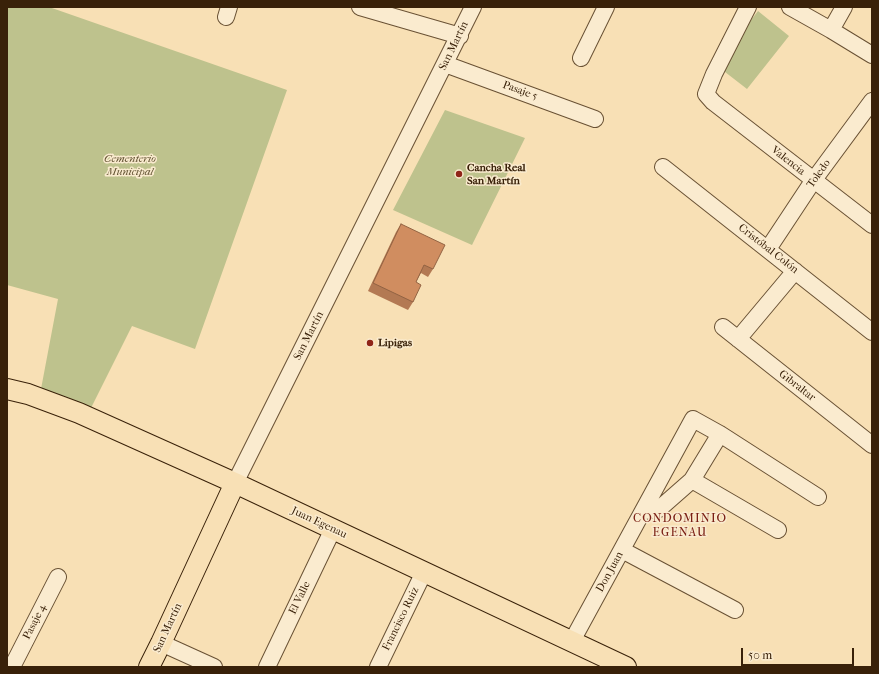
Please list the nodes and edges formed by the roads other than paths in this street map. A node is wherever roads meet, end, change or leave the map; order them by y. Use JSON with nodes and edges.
{"nodes":[{"id":1,"x":360,"y":7,"type":"edge"},
{"id":2,"x":473,"y":7,"type":"edge"},
{"id":3,"x":606,"y":7,"type":"edge"},
{"id":4,"x":748,"y":7,"type":"edge"},
{"id":5,"x":790,"y":7,"type":"edge"},
{"id":6,"x":844,"y":7,"type":"edge"},
{"id":7,"x":831,"y":30,"type":"junction"},
{"id":8,"x":460,"y":36,"type":"junction"},
{"id":9,"x":872,"y":55,"type":"edge"},
{"id":10,"x":581,"y":58,"type":"dead end"},
{"id":11,"x":445,"y":64,"type":"junction"},
{"id":12,"x":872,"y":101,"type":"edge"},
{"id":13,"x":595,"y":119,"type":"dead end"},
{"id":14,"x":663,"y":167,"type":"dead end"},
{"id":15,"x":813,"y":181,"type":"junction"},
{"id":16,"x":872,"y":225,"type":"edge"},
{"id":17,"x":768,"y":249,"type":"junction"},
{"id":18,"x":795,"y":271,"type":"junction"},
{"id":19,"x":723,"y":327,"type":"dead end"},
{"id":20,"x":872,"y":332,"type":"edge"},
{"id":21,"x":738,"y":339,"type":"junction"},
{"id":22,"x":7,"y":390,"type":"edge"},
{"id":23,"x":720,"y":434,"type":"junction"},
{"id":24,"x":872,"y":445,"type":"edge"},
{"id":25,"x":692,"y":480,"type":"junction"},
{"id":26,"x":235,"y":482,"type":"junction"},
{"id":27,"x":818,"y":497,"type":"dead end"},
{"id":28,"x":643,"y":511,"type":"junction"},
{"id":29,"x":333,"y":529,"type":"junction"},
{"id":30,"x":778,"y":530,"type":"dead end"},
{"id":31,"x":622,"y":550,"type":"junction"},
{"id":32,"x":424,"y":572,"type":"junction"},
{"id":33,"x":58,"y":577,"type":"dead end"},
{"id":34,"x":734,"y":610,"type":"dead end"},
{"id":35,"x":572,"y":641,"type":"junction"},
{"id":36,"x":161,"y":643,"type":"junction"},
{"id":37,"x":12,"y":667,"type":"edge"},
{"id":38,"x":148,"y":667,"type":"edge"},
{"id":39,"x":214,"y":667,"type":"edge"},
{"id":40,"x":267,"y":667,"type":"edge"},
{"id":41,"x":378,"y":667,"type":"edge"},
{"id":42,"x":626,"y":667,"type":"edge"}],
"edges":[{"from":1,"to":8,"type":"street"},
{"from":2,"to":8,"type":"street","name":"San Martín"},
{"from":3,"to":10,"type":"street"},
{"from":4,"to":15,"type":"street","name":"Valencia"},
{"from":5,"to":7,"type":"street"},
{"from":6,"to":7,"type":"street"},
{"from":7,"to":9,"type":"street"},
{"from":8,"to":11,"type":"street","name":"San Martín"},
{"from":11,"to":13,"type":"street","name":"Pasaje 5"},
{"from":11,"to":26,"type":"street","name":"San Martín"},
{"from":12,"to":15,"type":"street","name":"Toledo"},
{"from":14,"to":17,"type":"street","name":"Cristóbal Colón"},
{"from":15,"to":16,"type":"street","name":"Valencia"},
{"from":15,"to":17,"type":"street","name":"Toledo"},
{"from":17,"to":18,"type":"street","name":"Cristóbal Colón"},
{"from":18,"to":20,"type":"street","name":"Cristóbal Colón"},
{"from":18,"to":21,"type":"street"},
{"from":19,"to":21,"type":"street","name":"Gibraltar"},
{"from":21,"to":24,"type":"street","name":"Gibraltar"},
{"from":22,"to":26,"type":"main road","name":"Juan Egenau"},
{"from":23,"to":25,"type":"street"},
{"from":23,"to":27,"type":"street"},
{"from":23,"to":28,"type":"street","name":"Don Juan"},
{"from":25,"to":28,"type":"street"},
{"from":25,"to":30,"type":"street"},
{"from":26,"to":29,"type":"main road","name":"Juan Egenau"},
{"from":26,"to":36,"type":"main road","name":"San Martín"},
{"from":28,"to":31,"type":"street","name":"Don Juan"},
{"from":29,"to":32,"type":"main road","name":"Juan Egenau"},
{"from":29,"to":40,"type":"street","name":"El Valle"},
{"from":31,"to":34,"type":"street"},
{"from":31,"to":35,"type":"street","name":"Don Juan"},
{"from":32,"to":35,"type":"main road","name":"Juan Egenau"},
{"from":32,"to":41,"type":"street","name":"Francisco Ruiz"},
{"from":33,"to":37,"type":"street","name":"Pasaje 4"},
{"from":35,"to":42,"type":"main road","name":"Juan Egenau"},
{"from":36,"to":38,"type":"main road","name":"San Martín"},
{"from":36,"to":39,"type":"street"}]}
